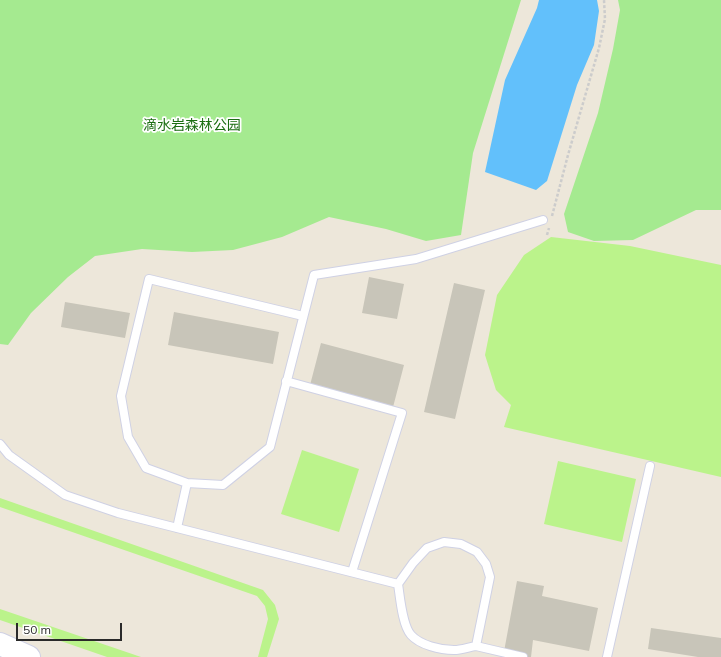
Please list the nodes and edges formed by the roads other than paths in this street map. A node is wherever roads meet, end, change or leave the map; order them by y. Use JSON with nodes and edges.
{"nodes":[{"id":1,"x":543,"y":220,"type":"dead end"},
{"id":2,"x":303,"y":316,"type":"junction"},
{"id":3,"x":286,"y":382,"type":"junction"},
{"id":4,"x":0,"y":444,"type":"edge"},
{"id":5,"x":650,"y":466,"type":"dead end"},
{"id":6,"x":187,"y":482,"type":"junction"},
{"id":7,"x":177,"y":528,"type":"junction"},
{"id":8,"x":352,"y":572,"type":"junction"},
{"id":9,"x":398,"y":584,"type":"junction"},
{"id":10,"x":0,"y":644,"type":"edge"},
{"id":11,"x":476,"y":646,"type":"junction"},
{"id":12,"x":29,"y":657,"type":"edge"},
{"id":13,"x":523,"y":657,"type":"edge"},
{"id":14,"x":607,"y":657,"type":"edge"}],
"edges":[{"from":1,"to":2,"type":"lane"},
{"from":2,"to":3,"type":"lane"},
{"from":2,"to":6,"type":"lane"},
{"from":3,"to":6,"type":"lane"},
{"from":3,"to":8,"type":"lane"},
{"from":4,"to":7,"type":"lane"},
{"from":5,"to":14,"type":"lane"},
{"from":6,"to":7,"type":"lane"},
{"from":7,"to":8,"type":"lane"},
{"from":8,"to":9,"type":"lane"},
{"from":9,"to":11,"type":"lane"},
{"from":9,"to":11,"type":"lane"},
{"from":10,"to":12,"type":"street"},
{"from":11,"to":13,"type":"lane"}]}
